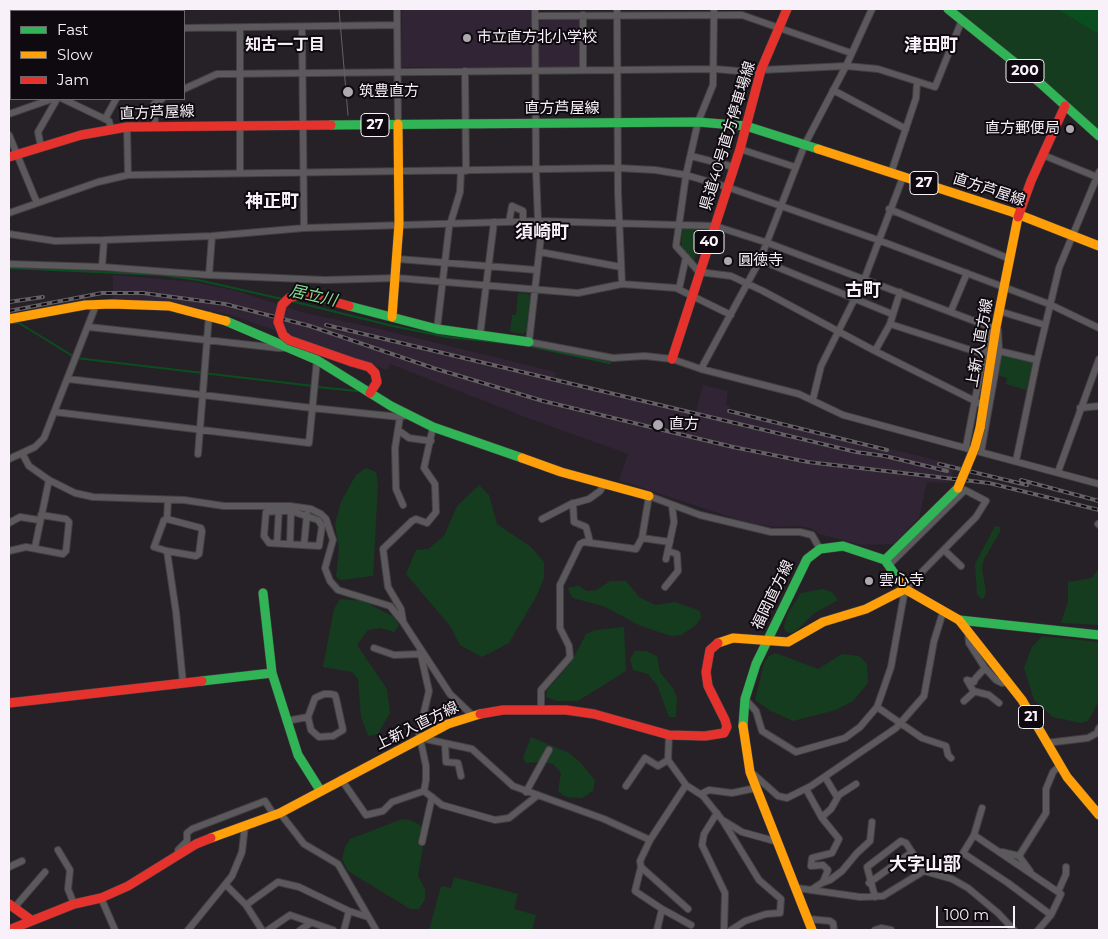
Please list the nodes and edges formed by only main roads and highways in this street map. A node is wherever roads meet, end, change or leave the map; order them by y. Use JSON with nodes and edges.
{"nodes":[{"id":1,"x":787,"y":9,"type":"edge"},
{"id":2,"x":948,"y":9,"type":"edge"},
{"id":3,"x":1065,"y":106,"type":"junction"},
{"id":4,"x":398,"y":124,"type":"junction"},
{"id":5,"x":746,"y":126,"type":"junction"},
{"id":6,"x":1099,"y":136,"type":"edge"},
{"id":7,"x":13,"y":156,"type":"edge"},
{"id":8,"x":1019,"y":214,"type":"junction"},
{"id":9,"x":1099,"y":246,"type":"edge"},
{"id":10,"x":392,"y":318,"type":"junction"},
{"id":11,"x":9,"y":319,"type":"edge"},
{"id":12,"x":529,"y":342,"type":"road end"},
{"id":13,"x":672,"y":359,"type":"road end"},
{"id":14,"x":370,"y":394,"type":"junction"},
{"id":15,"x":649,"y":496,"type":"road end"},
{"id":16,"x":887,"y":563,"type":"junction"},
{"id":17,"x":905,"y":589,"type":"junction"},
{"id":18,"x":263,"y":593,"type":"dead end"},
{"id":19,"x":959,"y":620,"type":"junction"},
{"id":20,"x":1099,"y":635,"type":"edge"},
{"id":21,"x":766,"y":642,"type":"junction"},
{"id":22,"x":272,"y":673,"type":"junction"},
{"id":23,"x":9,"y":703,"type":"edge"},
{"id":24,"x":320,"y":790,"type":"junction"},
{"id":25,"x":1099,"y":815,"type":"edge"},
{"id":26,"x":11,"y":906,"type":"edge"},
{"id":27,"x":31,"y":920,"type":"junction"},
{"id":28,"x":9,"y":930,"type":"edge"},
{"id":29,"x":812,"y":930,"type":"edge"}],
"edges":[{"from":1,"to":5,"type":"main road","name":"県道40号直方停車場線","number":"40"},
{"from":2,"to":3,"type":"main road","number":"200"},
{"from":3,"to":6,"type":"main road","number":"200"},
{"from":3,"to":8,"type":"main road","name":"上新入直方線"},
{"from":4,"to":5,"type":"main road","name":"直方芦屋線","number":"27"},
{"from":4,"to":7,"type":"main road","name":"直方芦屋線","number":"27"},
{"from":4,"to":10,"type":"main road"},
{"from":5,"to":8,"type":"main road","name":"直方芦屋線","number":"27"},
{"from":5,"to":13,"type":"main road","name":"県道40号直方停車場線","number":"40"},
{"from":8,"to":9,"type":"main road","name":"直方芦屋線","number":"27"},
{"from":8,"to":16,"type":"main road","name":"上新入直方線","bridge":true},
{"from":10,"to":12,"type":"main road"},
{"from":10,"to":14,"type":"main road","bridge":true},
{"from":11,"to":14,"type":"main road"},
{"from":14,"to":15,"type":"main road"},
{"from":16,"to":17,"type":"main road","number":"21"},
{"from":16,"to":21,"type":"main road","name":"福岡直方線"},
{"from":17,"to":19,"type":"main road","number":"21"},
{"from":17,"to":21,"type":"main road"},
{"from":18,"to":22,"type":"main road"},
{"from":19,"to":20,"type":"main road"},
{"from":19,"to":25,"type":"main road","number":"21"},
{"from":21,"to":24,"type":"main road","name":"上新入直方線"},
{"from":21,"to":29,"type":"main road","name":"福岡直方線"},
{"from":22,"to":23,"type":"main road"},
{"from":22,"to":24,"type":"main road"},
{"from":24,"to":27,"type":"main road","name":"上新入直方線"},
{"from":26,"to":27,"type":"main road"},
{"from":27,"to":28,"type":"main road","name":"上新入直方線"}]}
